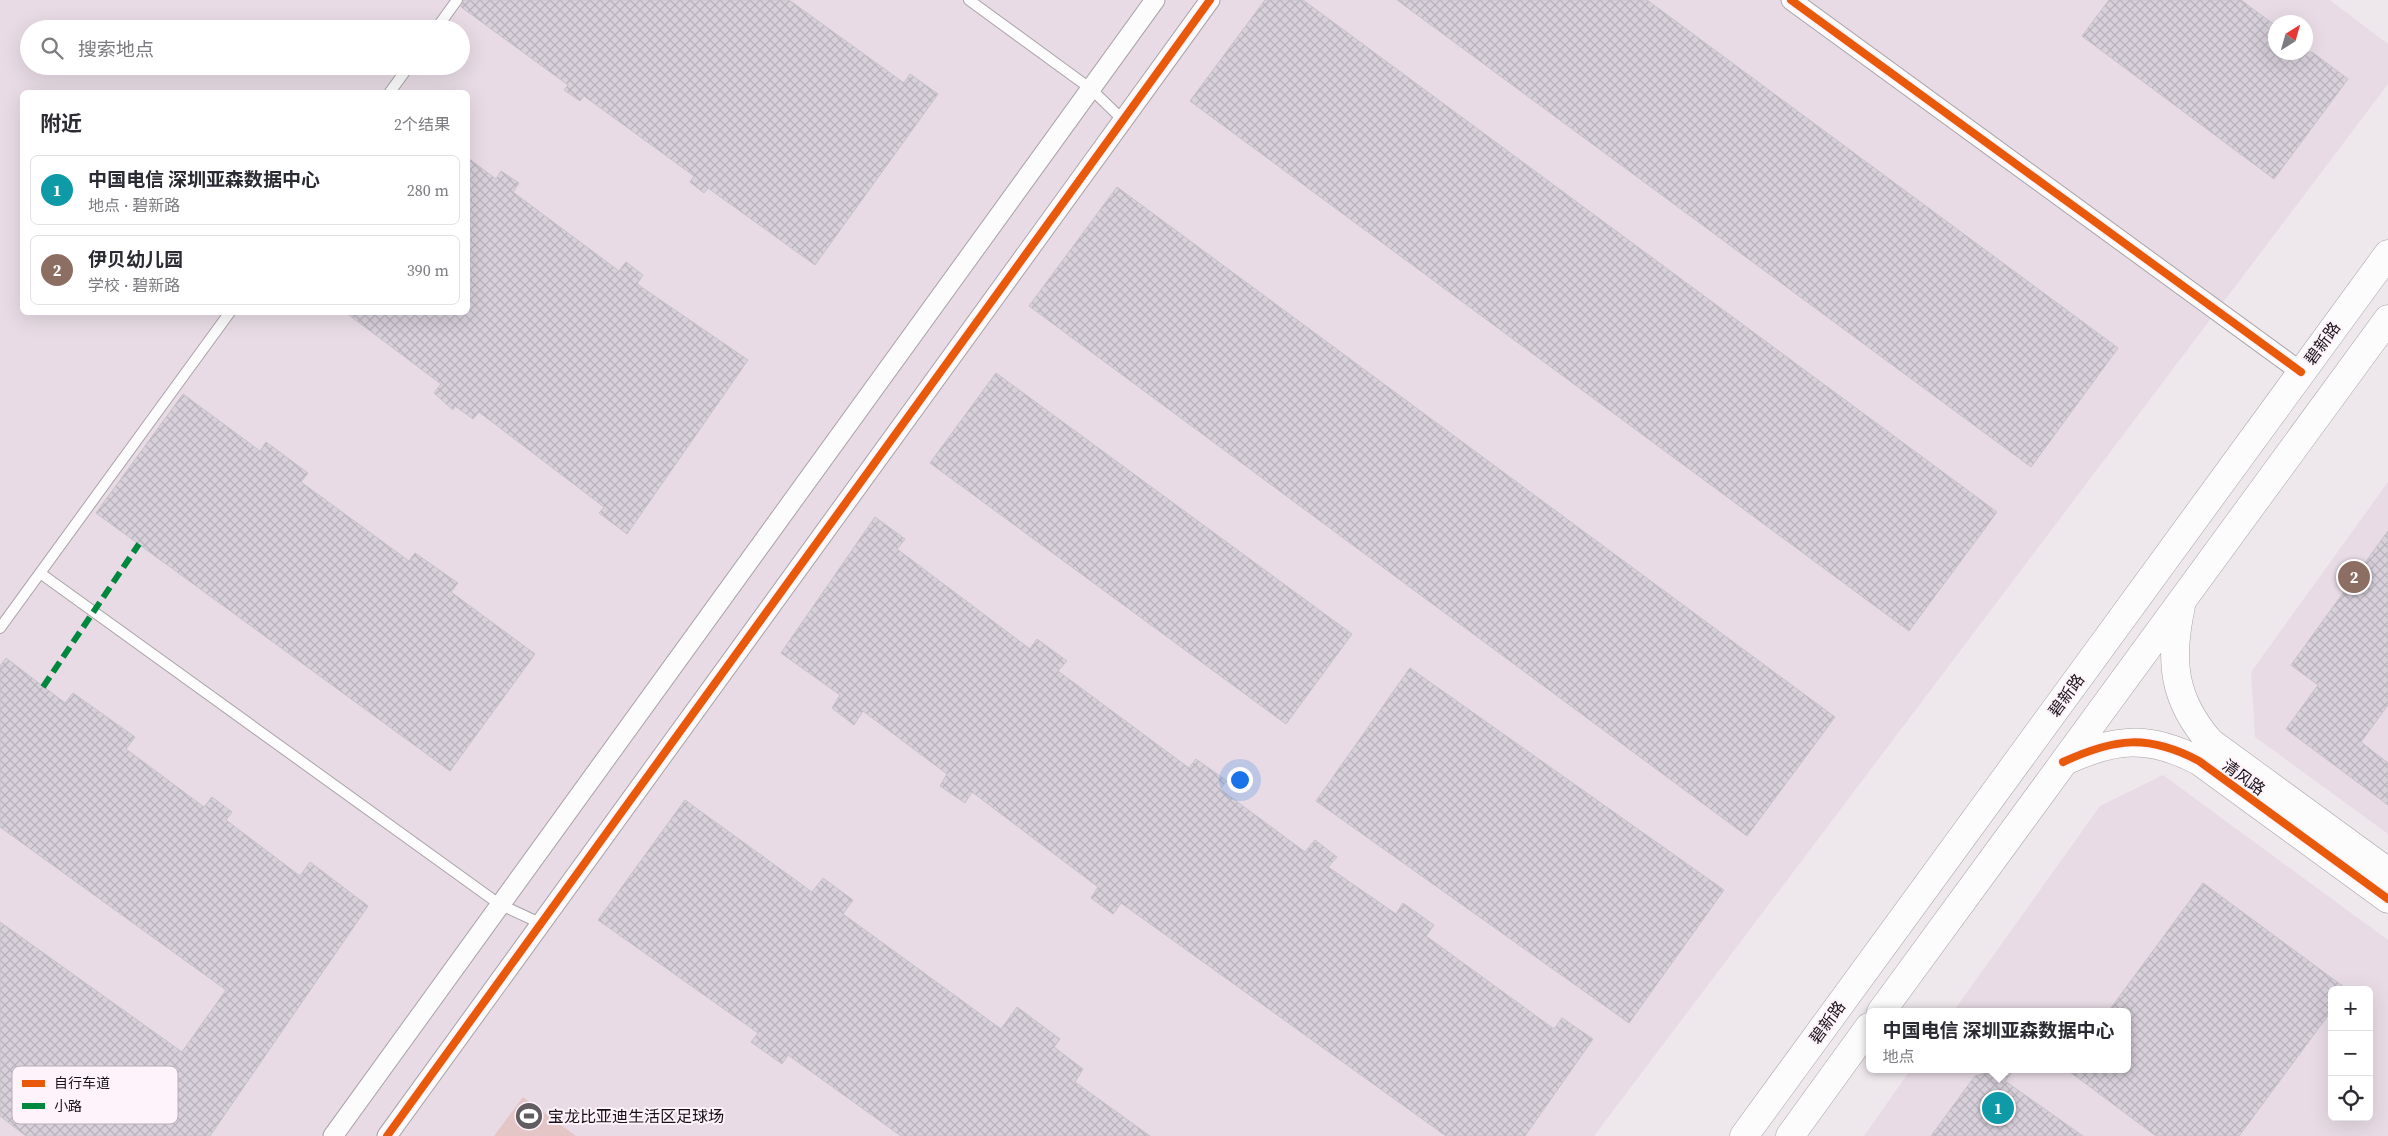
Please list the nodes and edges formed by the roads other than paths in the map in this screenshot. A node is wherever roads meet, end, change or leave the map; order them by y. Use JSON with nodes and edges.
{"nodes":[{"id":1,"x":457,"y":0,"type":"edge"},
{"id":2,"x":969,"y":0,"type":"edge"},
{"id":3,"x":1155,"y":0,"type":"edge"},
{"id":4,"x":1210,"y":0,"type":"edge"},
{"id":5,"x":1791,"y":0,"type":"edge"},
{"id":6,"x":443,"y":20,"type":"edge"},
{"id":7,"x":402,"y":75,"type":"edge"},
{"id":8,"x":1091,"y":89,"type":"junction"},
{"id":9,"x":391,"y":90,"type":"edge"},
{"id":10,"x":1123,"y":120,"type":"junction"},
{"id":11,"x":2388,"y":254,"type":"edge"},
{"id":12,"x":228,"y":315,"type":"edge"},
{"id":13,"x":2388,"y":319,"type":"edge"},
{"id":14,"x":2301,"y":372,"type":"junction"},
{"id":15,"x":40,"y":573,"type":"junction"},
{"id":16,"x":2182,"y":600,"type":"junction"},
{"id":17,"x":0,"y":628,"type":"edge"},
{"id":18,"x":2063,"y":762,"type":"junction"},
{"id":19,"x":2388,"y":872,"type":"edge"},
{"id":20,"x":2388,"y":899,"type":"edge"},
{"id":21,"x":500,"y":904,"type":"junction"},
{"id":22,"x":540,"y":923,"type":"junction"},
{"id":23,"x":1884,"y":1008,"type":"edge"},
{"id":24,"x":1866,"y":1032,"type":"edge"},
{"id":25,"x":333,"y":1136,"type":"edge"},
{"id":26,"x":387,"y":1136,"type":"edge"},
{"id":27,"x":1744,"y":1136,"type":"edge"},
{"id":28,"x":1790,"y":1136,"type":"edge"}],
"edges":[{"from":1,"to":6,"type":"lane"},
{"from":2,"to":8,"type":"lane"},
{"from":3,"to":8,"type":"street"},
{"from":4,"to":10,"type":"street"},
{"from":5,"to":14,"type":"street"},
{"from":7,"to":9,"type":"lane"},
{"from":8,"to":10,"type":"lane"},
{"from":8,"to":21,"type":"street"},
{"from":10,"to":22,"type":"street"},
{"from":11,"to":14,"type":"main road","name":"碧新路"},
{"from":12,"to":15,"type":"lane"},
{"from":13,"to":16,"type":"main road"},
{"from":14,"to":27,"type":"main road","name":"碧新路"},
{"from":15,"to":17,"type":"lane"},
{"from":15,"to":21,"type":"lane"},
{"from":16,"to":18,"type":"main road"},
{"from":16,"to":19,"type":"main road","name":"清风路"},
{"from":18,"to":20,"type":"main road","name":"清风路"},
{"from":18,"to":23,"type":"main road"},
{"from":21,"to":22,"type":"lane"},
{"from":21,"to":25,"type":"street"},
{"from":22,"to":26,"type":"street"},
{"from":24,"to":28,"type":"main road"}]}
